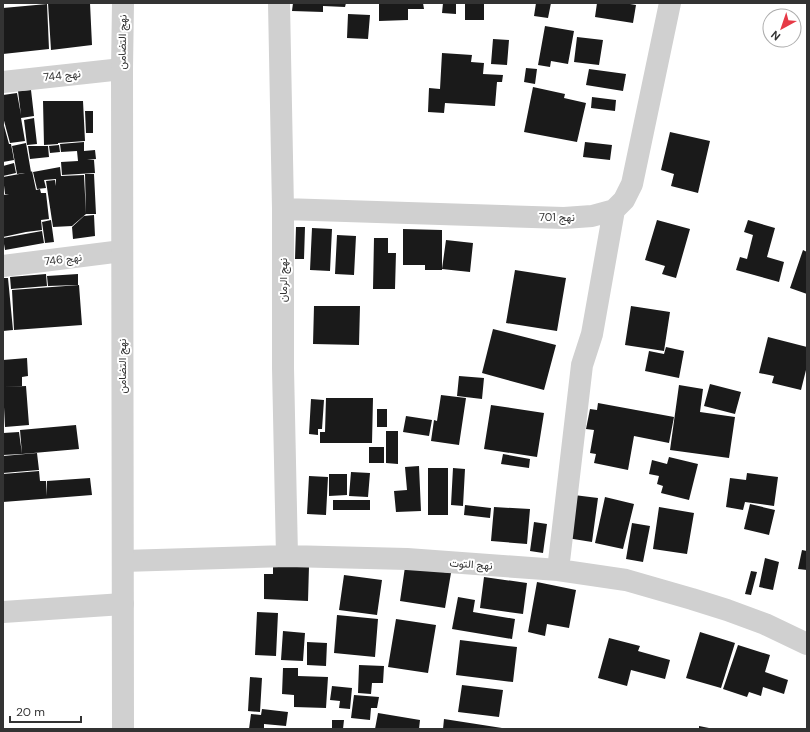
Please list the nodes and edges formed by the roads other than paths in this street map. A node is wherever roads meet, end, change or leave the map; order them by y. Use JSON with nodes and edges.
{"nodes":[{"id":1,"x":123,"y":3,"type":"edge"},
{"id":2,"x":279,"y":3,"type":"edge"},
{"id":3,"x":670,"y":3,"type":"edge"},
{"id":4,"x":122,"y":69,"type":"junction"},
{"id":5,"x":3,"y":82,"type":"edge"},
{"id":6,"x":283,"y":209,"type":"junction"},
{"id":7,"x":614,"y":210,"type":"junction"},
{"id":8,"x":122,"y":251,"type":"junction"},
{"id":9,"x":3,"y":266,"type":"edge"},
{"id":10,"x":287,"y":556,"type":"junction"},
{"id":11,"x":123,"y":561,"type":"junction"},
{"id":12,"x":558,"y":570,"type":"junction"},
{"id":13,"x":123,"y":604,"type":"junction"},
{"id":14,"x":3,"y":612,"type":"edge"},
{"id":15,"x":807,"y":644,"type":"edge"},
{"id":16,"x":123,"y":729,"type":"edge"}],
"edges":[{"from":1,"to":4,"type":"street","name":"نهج التضامن"},
{"from":2,"to":6,"type":"street","name":"نهج الرمان"},
{"from":3,"to":7,"type":"street"},
{"from":4,"to":5,"type":"street","name":"نهج 744"},
{"from":4,"to":8,"type":"street","name":"نهج التضامن"},
{"from":6,"to":7,"type":"street","name":"نهج 701"},
{"from":6,"to":10,"type":"street","name":"نهج الرمان"},
{"from":7,"to":12,"type":"street"},
{"from":8,"to":9,"type":"street","name":"نهج 746"},
{"from":8,"to":11,"type":"street","name":"نهج التضامن"},
{"from":10,"to":11,"type":"street","name":"نهج التوت"},
{"from":10,"to":12,"type":"street","name":"نهج التوت"},
{"from":11,"to":13,"type":"street","name":"نهج التضامن"},
{"from":12,"to":15,"type":"street","name":"نهج التوت"},
{"from":13,"to":14,"type":"street"},
{"from":13,"to":16,"type":"street","name":"نهج التضامن"}]}
